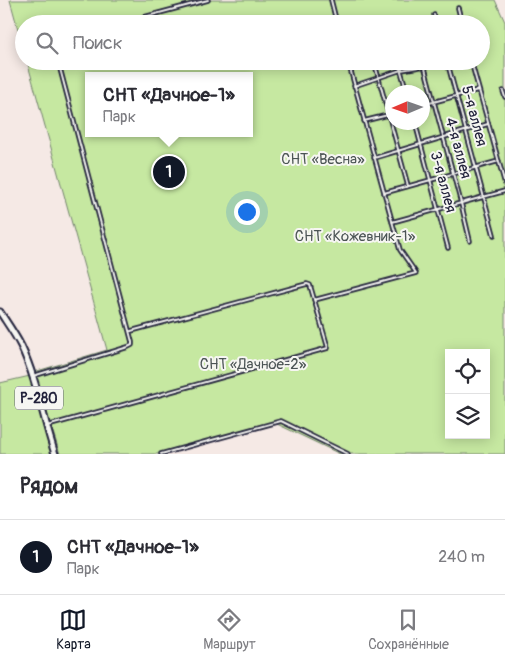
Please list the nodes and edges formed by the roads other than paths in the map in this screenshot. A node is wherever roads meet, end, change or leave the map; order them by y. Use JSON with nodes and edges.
{"nodes":[{"id":1,"x":208,"y":0,"type":"edge"},
{"id":2,"x":331,"y":0,"type":"edge"},
{"id":3,"x":458,"y":8,"type":"dead end"},
{"id":4,"x":152,"y":15,"type":"edge"},
{"id":5,"x":335,"y":15,"type":"edge"},
{"id":6,"x":460,"y":15,"type":"edge"},
{"id":7,"x":60,"y":70,"type":"edge"},
{"id":8,"x":350,"y":70,"type":"edge"},
{"id":9,"x":376,"y":70,"type":"edge"},
{"id":10,"x":400,"y":70,"type":"joint"},
{"id":11,"x":426,"y":70,"type":"edge"},
{"id":12,"x":450,"y":70,"type":"edge"},
{"id":13,"x":473,"y":70,"type":"edge"},
{"id":14,"x":378,"y":79,"type":"junction"},
{"id":15,"x":405,"y":85,"type":"edge"},
{"id":16,"x":354,"y":86,"type":"junction"},
{"id":17,"x":479,"y":90,"type":"junction"},
{"id":18,"x":503,"y":91,"type":"dead end"},
{"id":19,"x":457,"y":96,"type":"junction"},
{"id":20,"x":505,"y":97,"type":"edge"},
{"id":21,"x":434,"y":100,"type":"junction"},
{"id":22,"x":385,"y":102,"type":"edge"},
{"id":23,"x":430,"y":102,"type":"edge"},
{"id":24,"x":385,"y":116,"type":"edge"},
{"id":25,"x":364,"y":121,"type":"junction"},
{"id":26,"x":488,"y":124,"type":"junction"},
{"id":27,"x":393,"y":130,"type":"edge"},
{"id":28,"x":417,"y":130,"type":"edge"},
{"id":29,"x":466,"y":131,"type":"junction"},
{"id":30,"x":443,"y":137,"type":"junction"},
{"id":31,"x":421,"y":144,"type":"junction"},
{"id":32,"x":398,"y":151,"type":"junction"},
{"id":33,"x":374,"y":158,"type":"junction"},
{"id":34,"x":499,"y":161,"type":"junction"},
{"id":35,"x":476,"y":167,"type":"junction"},
{"id":36,"x":453,"y":173,"type":"junction"},
{"id":37,"x":431,"y":180,"type":"junction"},
{"id":38,"x":505,"y":184,"type":"edge"},
{"id":39,"x":408,"y":186,"type":"junction"},
{"id":40,"x":505,"y":191,"type":"edge"},
{"id":41,"x":384,"y":193,"type":"junction"},
{"id":42,"x":485,"y":196,"type":"junction"},
{"id":43,"x":461,"y":203,"type":"junction"},
{"id":44,"x":439,"y":209,"type":"junction"},
{"id":45,"x":392,"y":222,"type":"junction"},
{"id":46,"x":494,"y":235,"type":"dead end"},
{"id":47,"x":470,"y":241,"type":"dead end"},
{"id":48,"x":448,"y":248,"type":"dead end"},
{"id":49,"x":314,"y":300,"type":"junction"},
{"id":50,"x":0,"y":312,"type":"edge"},
{"id":51,"x":131,"y":332,"type":"junction"},
{"id":52,"x":33,"y":376,"type":"junction"},
{"id":53,"x":47,"y":426,"type":"junction"},
{"id":54,"x":54,"y":454,"type":"edge"},
{"id":55,"x":161,"y":454,"type":"edge"},
{"id":56,"x":348,"y":454,"type":"edge"}],
"edges":[{"from":1,"to":4,"type":"street"},
{"from":2,"to":5,"type":"street"},
{"from":3,"to":6,"type":"street"},
{"from":7,"to":51,"type":"street"},
{"from":8,"to":16,"type":"street"},
{"from":9,"to":14,"type":"street"},
{"from":10,"to":14,"type":"street"},
{"from":10,"to":15,"type":"street"},
{"from":11,"to":21,"type":"street","name":"4-я аллея"},
{"from":12,"to":19,"type":"street","name":"5-я аллея"},
{"from":13,"to":17,"type":"street"},
{"from":14,"to":16,"type":"street"},
{"from":14,"to":22,"type":"street"},
{"from":16,"to":25,"type":"street"},
{"from":17,"to":19,"type":"street"},
{"from":17,"to":26,"type":"street"},
{"from":18,"to":20,"type":"street"},
{"from":19,"to":21,"type":"street"},
{"from":19,"to":29,"type":"street","name":"5-я аллея"},
{"from":21,"to":23,"type":"street"},
{"from":21,"to":30,"type":"street","name":"4-я аллея"},
{"from":24,"to":25,"type":"street"},
{"from":25,"to":33,"type":"street"},
{"from":26,"to":29,"type":"street"},
{"from":26,"to":34,"type":"street"},
{"from":27,"to":32,"type":"street"},
{"from":28,"to":31,"type":"street","name":"3-я аллея"},
{"from":29,"to":30,"type":"street"},
{"from":29,"to":35,"type":"street","name":"5-я аллея"},
{"from":30,"to":31,"type":"street"},
{"from":30,"to":36,"type":"street","name":"4-я аллея"},
{"from":31,"to":32,"type":"street"},
{"from":31,"to":37,"type":"street","name":"3-я аллея"},
{"from":32,"to":33,"type":"street"},
{"from":32,"to":39,"type":"street"},
{"from":33,"to":41,"type":"street"},
{"from":34,"to":35,"type":"street"},
{"from":34,"to":38,"type":"street"},
{"from":35,"to":36,"type":"street"},
{"from":35,"to":42,"type":"street","name":"5-я аллея"},
{"from":36,"to":37,"type":"street"},
{"from":36,"to":43,"type":"street","name":"4-я аллея"},
{"from":37,"to":39,"type":"street"},
{"from":37,"to":44,"type":"street","name":"3-я аллея"},
{"from":39,"to":41,"type":"street"},
{"from":40,"to":42,"type":"street"},
{"from":41,"to":45,"type":"street"},
{"from":42,"to":43,"type":"street"},
{"from":42,"to":46,"type":"street","name":"5-я аллея"},
{"from":43,"to":44,"type":"street"},
{"from":43,"to":47,"type":"street","name":"4-я аллея"},
{"from":44,"to":45,"type":"street"},
{"from":44,"to":48,"type":"street","name":"3-я аллея"},
{"from":45,"to":49,"type":"street"},
{"from":49,"to":51,"type":"street"},
{"from":49,"to":53,"type":"street"},
{"from":50,"to":52,"type":"highway","number":"Р-280"},
{"from":51,"to":52,"type":"street"},
{"from":52,"to":53,"type":"highway","number":"Р-280"},
{"from":53,"to":54,"type":"highway","number":"Р-280"},
{"from":55,"to":56,"type":"street"}]}
